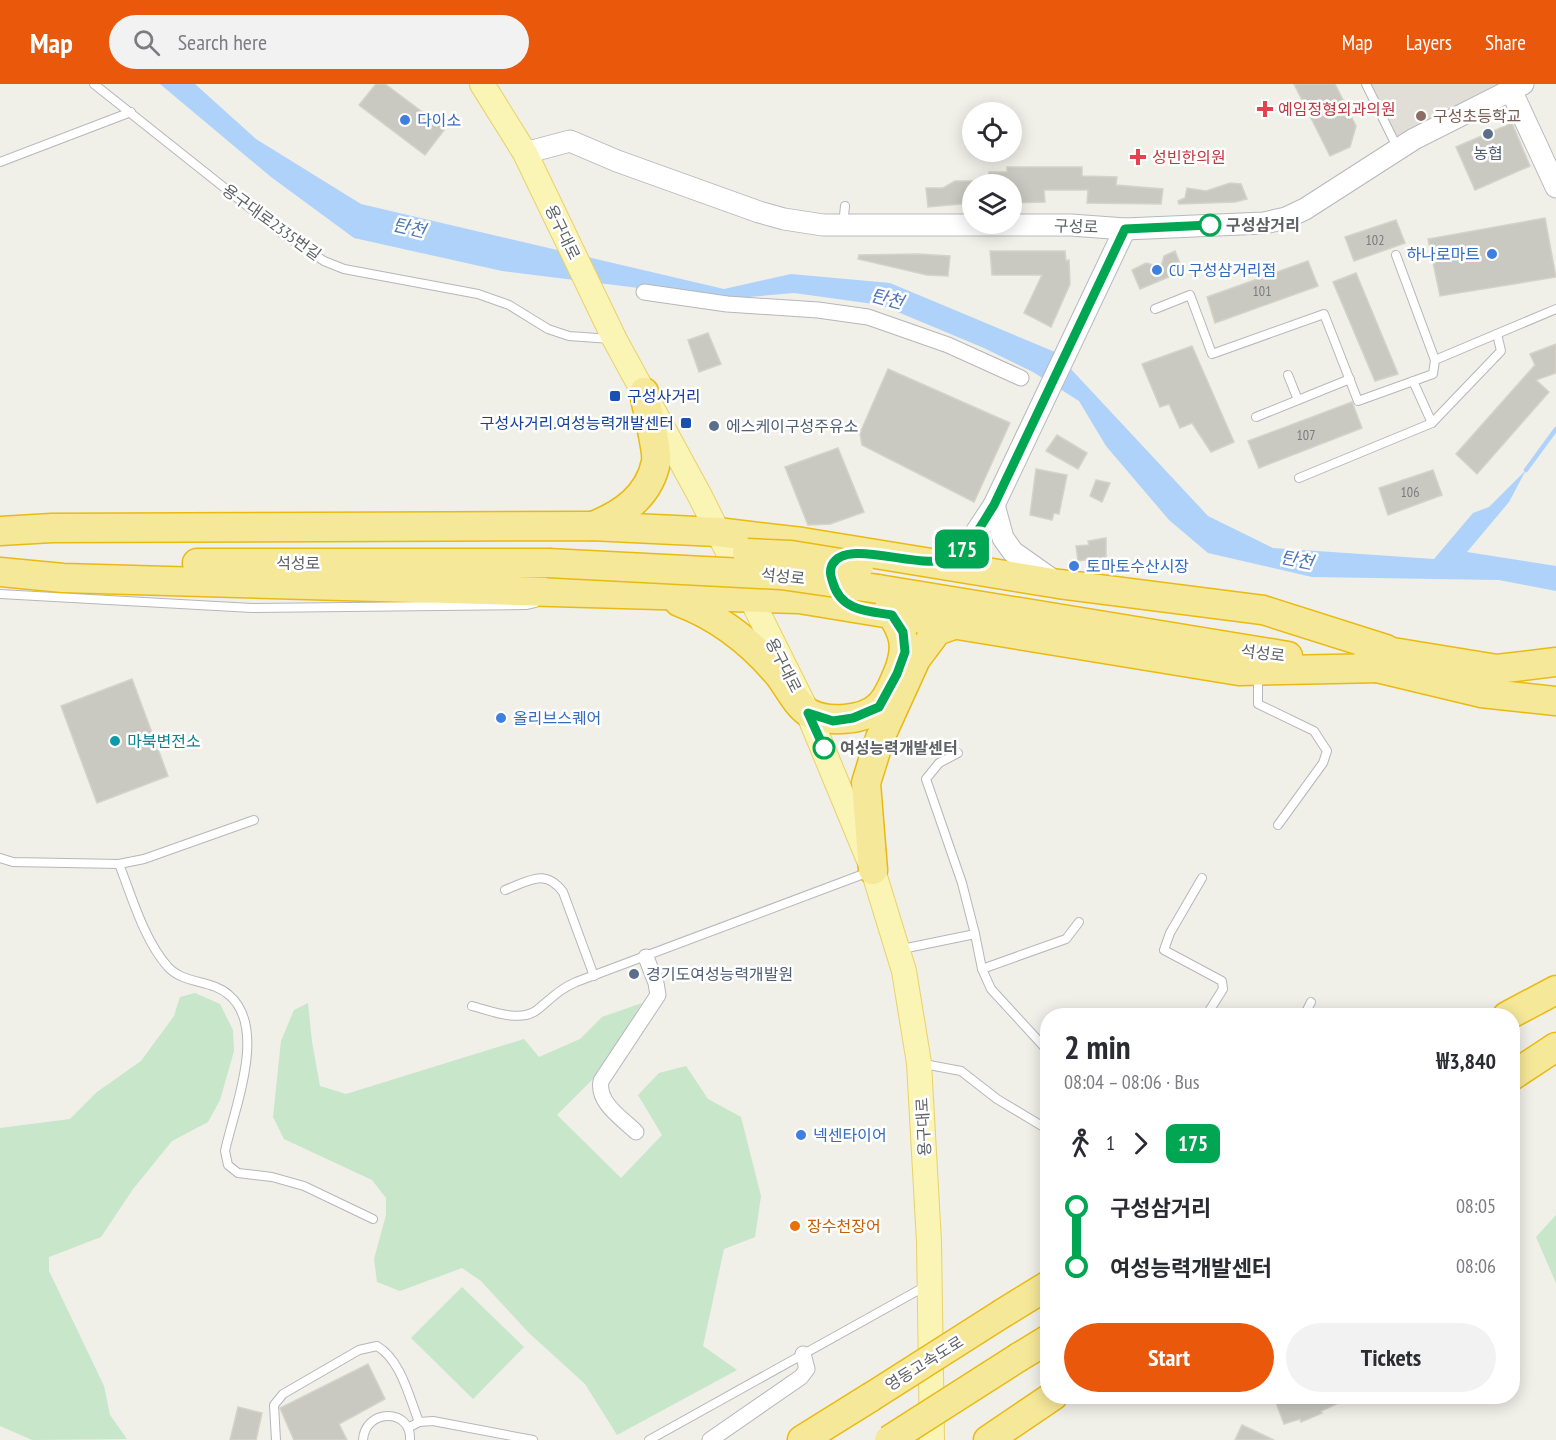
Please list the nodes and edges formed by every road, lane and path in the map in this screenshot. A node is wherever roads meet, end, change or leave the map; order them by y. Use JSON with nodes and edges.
{"nodes":[{"id":1,"x":94,"y":84,"type":"edge"},
{"id":2,"x":482,"y":84,"type":"edge"},
{"id":3,"x":1366,"y":84,"type":"edge"},
{"id":4,"x":1517,"y":87,"type":"edge"},
{"id":5,"x":131,"y":112,"type":"junction"},
{"id":6,"x":1398,"y":149,"type":"junction"},
{"id":7,"x":525,"y":153,"type":"junction"},
{"id":8,"x":0,"y":162,"type":"edge"},
{"id":9,"x":1556,"y":187,"type":"edge"},
{"id":10,"x":1125,"y":229,"type":"junction"},
{"id":11,"x":1396,"y":255,"type":"dead end"},
{"id":12,"x":644,"y":292,"type":"dead end"},
{"id":13,"x":1155,"y":309,"type":"dead end"},
{"id":14,"x":1556,"y":309,"type":"edge"},
{"id":15,"x":1497,"y":334,"type":"junction"},
{"id":16,"x":615,"y":340,"type":"junction"},
{"id":17,"x":1435,"y":360,"type":"junction"},
{"id":18,"x":1288,"y":375,"type":"dead end"},
{"id":19,"x":1021,"y":378,"type":"dead end"},
{"id":20,"x":1350,"y":379,"type":"junction"},
{"id":21,"x":1413,"y":381,"type":"junction"},
{"id":22,"x":644,"y":392,"type":"junction"},
{"id":23,"x":1298,"y":400,"type":"junction"},
{"id":24,"x":1256,"y":417,"type":"dead end"},
{"id":25,"x":1432,"y":423,"type":"junction"},
{"id":26,"x":1299,"y":478,"type":"dead end"},
{"id":27,"x":994,"y":505,"type":"junction"},
{"id":28,"x":0,"y":526,"type":"edge"},
{"id":29,"x":591,"y":526,"type":"junction"},
{"id":30,"x":52,"y":528,"type":"junction"},
{"id":31,"x":0,"y":531,"type":"edge"},
{"id":32,"x":717,"y":532,"type":"junction"},
{"id":33,"x":0,"y":539,"type":"edge"},
{"id":34,"x":549,"y":553,"type":"junction"},
{"id":35,"x":923,"y":562,"type":"junction"},
{"id":36,"x":0,"y":564,"type":"edge"},
{"id":37,"x":872,"y":570,"type":"junction"},
{"id":38,"x":0,"y":572,"type":"edge"},
{"id":39,"x":0,"y":577,"type":"edge"},
{"id":40,"x":63,"y":578,"type":"junction"},
{"id":41,"x":1059,"y":584,"type":"junction"},
{"id":42,"x":575,"y":593,"type":"junction"},
{"id":43,"x":0,"y":594,"type":"edge"},
{"id":44,"x":642,"y":595,"type":"junction"},
{"id":45,"x":752,"y":599,"type":"junction"},
{"id":46,"x":851,"y":608,"type":"junction"},
{"id":47,"x":892,"y":615,"type":"junction"},
{"id":48,"x":956,"y":624,"type":"junction"},
{"id":49,"x":1384,"y":659,"type":"junction"},
{"id":50,"x":1556,"y":662,"type":"edge"},
{"id":51,"x":1258,"y":671,"type":"junction"},
{"id":52,"x":1556,"y":701,"type":"edge"},
{"id":53,"x":808,"y":713,"type":"junction"},
{"id":54,"x":958,"y":753,"type":"dead end"},
{"id":55,"x":255,"y":820,"type":"dead end"},
{"id":56,"x":1278,"y":825,"type":"dead end"},
{"id":57,"x":0,"y":858,"type":"edge"},
{"id":58,"x":119,"y":864,"type":"junction"},
{"id":59,"x":873,"y":870,"type":"junction"},
{"id":60,"x":1202,"y":878,"type":"dead end"},
{"id":61,"x":505,"y":890,"type":"dead end"},
{"id":62,"x":1079,"y":922,"type":"dead end"},
{"id":63,"x":975,"y":934,"type":"junction"},
{"id":64,"x":897,"y":950,"type":"junction"},
{"id":65,"x":646,"y":957,"type":"junction"},
{"id":66,"x":982,"y":969,"type":"junction"},
{"id":67,"x":594,"y":976,"type":"junction"},
{"id":68,"x":1556,"y":990,"type":"edge"},
{"id":69,"x":1311,"y":1002,"type":"dead end"},
{"id":70,"x":472,"y":1006,"type":"dead end"},
{"id":71,"x":1211,"y":1008,"type":"edge"},
{"id":72,"x":1308,"y":1008,"type":"edge"},
{"id":73,"x":1520,"y":1009,"type":"edge"},
{"id":74,"x":1556,"y":1038,"type":"edge"},
{"id":75,"x":1040,"y":1042,"type":"edge"},
{"id":76,"x":1556,"y":1047,"type":"edge"},
{"id":77,"x":1520,"y":1056,"type":"edge"},
{"id":78,"x":919,"y":1064,"type":"junction"},
{"id":79,"x":1520,"y":1071,"type":"edge"},
{"id":80,"x":1040,"y":1126,"type":"edge"},
{"id":81,"x":636,"y":1132,"type":"dead end"},
{"id":82,"x":373,"y":1219,"type":"dead end"},
{"id":83,"x":930,"y":1284,"type":"junction"},
{"id":84,"x":1040,"y":1290,"type":"edge"},
{"id":85,"x":1040,"y":1344,"type":"edge"},
{"id":86,"x":803,"y":1354,"type":"junction"},
{"id":87,"x":1041,"y":1404,"type":"edge"},
{"id":88,"x":419,"y":1422,"type":"junction"},
{"id":89,"x":408,"y":1428,"type":"junction"},
{"id":90,"x":991,"y":1438,"type":"edge"},
{"id":91,"x":276,"y":1440,"type":"edge"},
{"id":92,"x":363,"y":1440,"type":"edge"},
{"id":93,"x":410,"y":1440,"type":"edge"},
{"id":94,"x":533,"y":1440,"type":"edge"},
{"id":95,"x":649,"y":1440,"type":"edge"},
{"id":96,"x":710,"y":1440,"type":"edge"},
{"id":97,"x":802,"y":1440,"type":"edge"},
{"id":98,"x":889,"y":1440,"type":"edge"},
{"id":99,"x":932,"y":1440,"type":"edge"}],
"edges":[{"from":1,"to":5,"type":"lane","name":"용구대로2335번길"},
{"from":2,"to":7,"type":"main road","name":"용구대로"},
{"from":3,"to":6,"type":"lane"},
{"from":4,"to":6,"type":"main road","name":"구성로"},
{"from":4,"to":9,"type":"main road","name":"구성로"},
{"from":5,"to":8,"type":"lane"},
{"from":5,"to":16,"type":"lane","name":"용구대로2335번길"},
{"from":6,"to":10,"type":"main road","name":"구성로"},
{"from":7,"to":10,"type":"main road","name":"구성로"},
{"from":7,"to":16,"type":"main road","name":"용구대로"},
{"from":10,"to":27,"type":"main road"},
{"from":11,"to":17,"type":"lane"},
{"from":12,"to":19,"type":"street"},
{"from":13,"to":20,"type":"lane"},
{"from":14,"to":15,"type":"lane"},
{"from":15,"to":17,"type":"lane"},
{"from":15,"to":25,"type":"lane"},
{"from":16,"to":22,"type":"main road","name":"용구대로"},
{"from":17,"to":21,"type":"lane"},
{"from":18,"to":23,"type":"lane"},
{"from":20,"to":21,"type":"lane"},
{"from":20,"to":23,"type":"lane"},
{"from":21,"to":25,"type":"lane"},
{"from":22,"to":29,"type":"highway"},
{"from":22,"to":32,"type":"main road","name":"용구대로"},
{"from":23,"to":24,"type":"lane"},
{"from":25,"to":26,"type":"lane"},
{"from":27,"to":35,"type":"main road"},
{"from":27,"to":41,"type":"main road"},
{"from":28,"to":30,"type":"main road"},
{"from":29,"to":30,"type":"highway"},
{"from":29,"to":32,"type":"highway"},
{"from":29,"to":42,"type":"highway"},
{"from":30,"to":31,"type":"highway"},
{"from":32,"to":37,"type":"highway"},
{"from":32,"to":45,"type":"main road","name":"용구대로"},
{"from":33,"to":34,"type":"highway","name":"석성로"},
{"from":34,"to":36,"type":"highway","name":"석성로"},
{"from":34,"to":37,"type":"highway","name":"석성로","bridge":true},
{"from":35,"to":37,"type":"highway"},
{"from":35,"to":41,"type":"highway"},
{"from":37,"to":46,"type":"highway"},
{"from":37,"to":49,"type":"highway","name":"석성로"},
{"from":38,"to":40,"type":"highway"},
{"from":39,"to":40,"type":"main road"},
{"from":40,"to":42,"type":"highway"},
{"from":41,"to":49,"type":"highway"},
{"from":42,"to":43,"type":"lane"},
{"from":42,"to":44,"type":"highway"},
{"from":44,"to":45,"type":"highway"},
{"from":44,"to":53,"type":"highway"},
{"from":45,"to":46,"type":"highway"},
{"from":45,"to":53,"type":"main road","name":"용구대로"},
{"from":46,"to":47,"type":"highway"},
{"from":47,"to":48,"type":"highway"},
{"from":47,"to":53,"type":"highway"},
{"from":48,"to":51,"type":"highway"},
{"from":48,"to":59,"type":"highway"},
{"from":49,"to":50,"type":"highway","name":"석성로"},
{"from":49,"to":51,"type":"highway"},
{"from":49,"to":52,"type":"highway","name":"석성로"},
{"from":51,"to":56,"type":"lane"},
{"from":53,"to":59,"type":"main road","name":"용구대로"},
{"from":54,"to":63,"type":"lane"},
{"from":55,"to":58,"type":"lane"},
{"from":57,"to":58,"type":"lane"},
{"from":58,"to":82,"type":"lane"},
{"from":59,"to":64,"type":"main road","name":"용구대로"},
{"from":59,"to":65,"type":"lane"},
{"from":60,"to":71,"type":"lane"},
{"from":61,"to":67,"type":"lane"},
{"from":62,"to":66,"type":"lane"},
{"from":63,"to":64,"type":"lane"},
{"from":63,"to":66,"type":"lane"},
{"from":64,"to":78,"type":"main road","name":"용구대로"},
{"from":65,"to":67,"type":"lane"},
{"from":65,"to":81,"type":"street"},
{"from":66,"to":75,"type":"lane"},
{"from":67,"to":70,"type":"lane"},
{"from":68,"to":73,"type":"highway"},
{"from":69,"to":72,"type":"lane"},
{"from":74,"to":77,"type":"highway"},
{"from":76,"to":79,"type":"highway"},
{"from":78,"to":80,"type":"lane"},
{"from":78,"to":83,"type":"main road","name":"용구대로"},
{"from":83,"to":86,"type":"lane"},
{"from":83,"to":99,"type":"main road","name":"용구대로"},
{"from":84,"to":97,"type":"highway","name":"영동고속도로","bridge":true},
{"from":85,"to":98,"type":"highway","bridge":true},
{"from":86,"to":95,"type":"lane"},
{"from":86,"to":96,"type":"street"},
{"from":87,"to":90,"type":"highway"},
{"from":88,"to":89,"type":"lane"},
{"from":88,"to":91,"type":"lane"},
{"from":88,"to":94,"type":"lane"},
{"from":89,"to":92,"type":"lane"},
{"from":89,"to":93,"type":"lane"}]}
